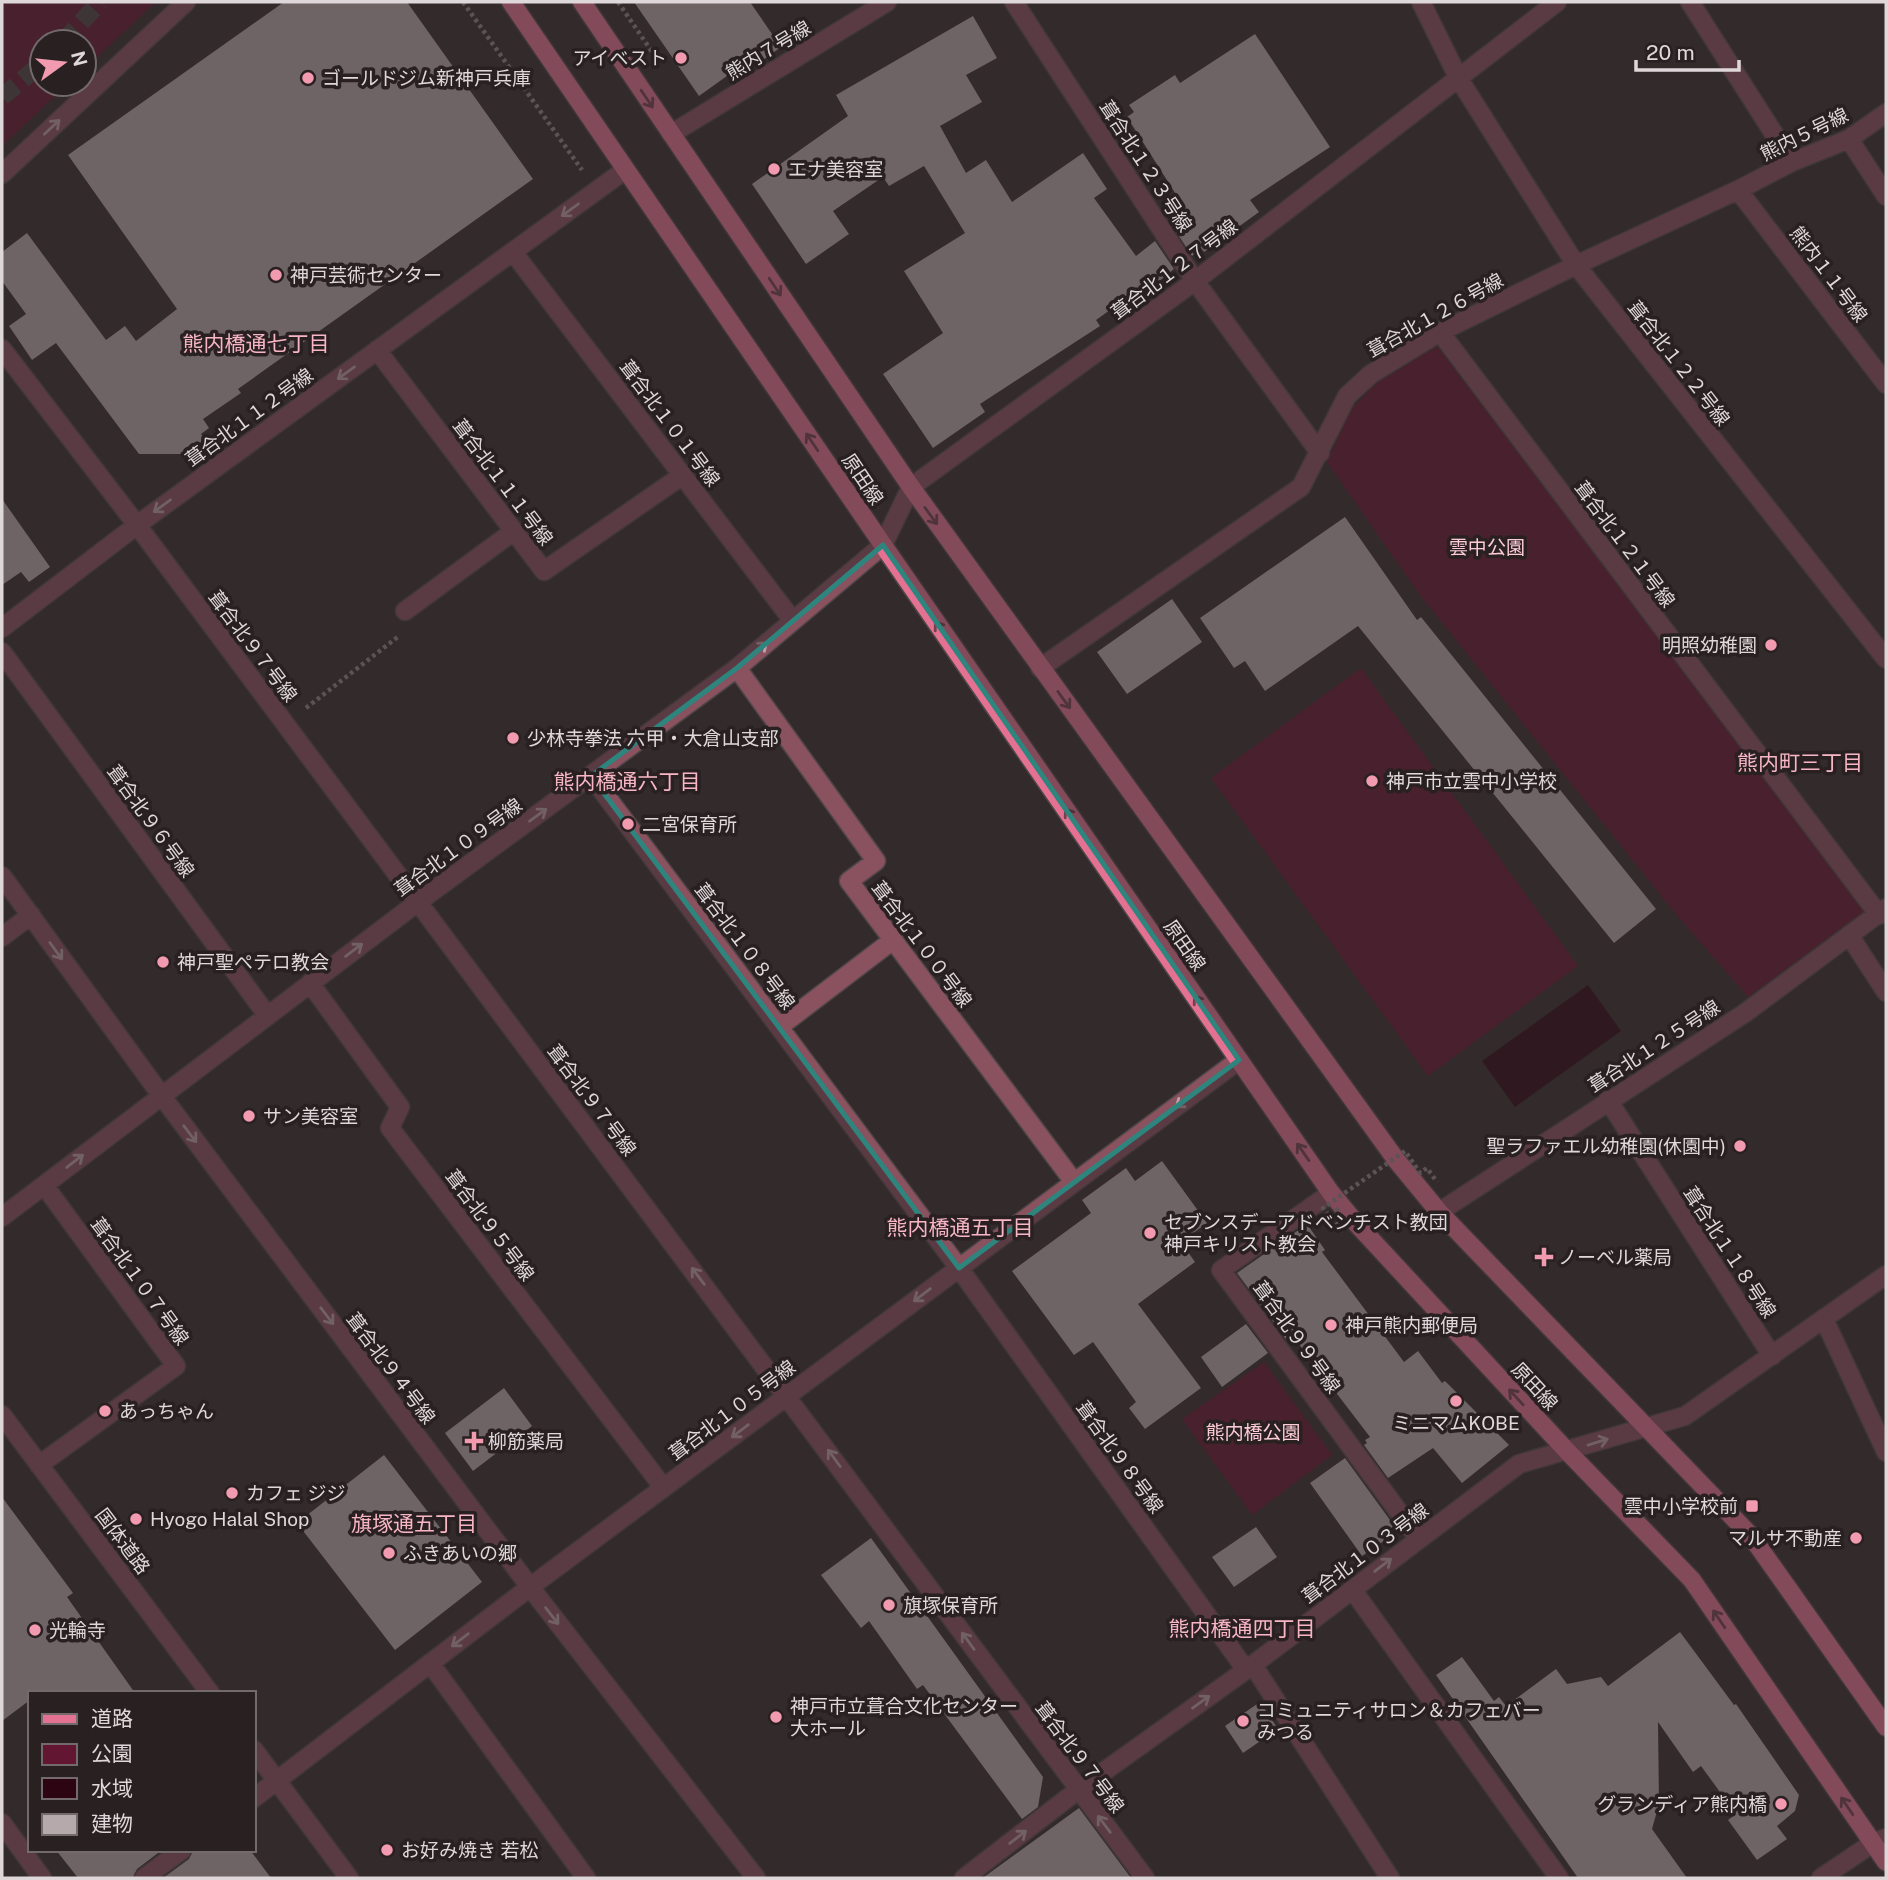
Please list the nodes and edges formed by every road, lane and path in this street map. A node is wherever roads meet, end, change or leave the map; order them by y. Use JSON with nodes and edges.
{"nodes":[{"id":1,"x":186,"y":2,"type":"edge"},
{"id":2,"x":463,"y":2,"type":"edge"},
{"id":3,"x":511,"y":2,"type":"edge"},
{"id":4,"x":582,"y":2,"type":"edge"},
{"id":5,"x":886,"y":2,"type":"edge"},
{"id":6,"x":1014,"y":2,"type":"edge"},
{"id":7,"x":1422,"y":2,"type":"edge"},
{"id":8,"x":1557,"y":2,"type":"edge"},
{"id":9,"x":1690,"y":2,"type":"edge"},
{"id":10,"x":1459,"y":79,"type":"junction"},
{"id":11,"x":1886,"y":113,"type":"edge"},
{"id":12,"x":670,"y":134,"type":"junction"},
{"id":13,"x":1849,"y":139,"type":"junction"},
{"id":14,"x":1792,"y":162,"type":"junction"},
{"id":15,"x":625,"y":170,"type":"junction"},
{"id":16,"x":2,"y":174,"type":"edge"},
{"id":17,"x":1738,"y":190,"type":"junction"},
{"id":18,"x":597,"y":191,"type":"junction"},
{"id":19,"x":1886,"y":196,"type":"edge"},
{"id":20,"x":513,"y":252,"type":"junction"},
{"id":21,"x":1576,"y":265,"type":"junction"},
{"id":22,"x":1195,"y":281,"type":"junction"},
{"id":23,"x":1440,"y":332,"type":"junction"},
{"id":24,"x":2,"y":349,"type":"edge"},
{"id":25,"x":377,"y":350,"type":"junction"},
{"id":26,"x":1886,"y":384,"type":"edge"},
{"id":27,"x":1320,"y":453,"type":"junction"},
{"id":28,"x":683,"y":475,"type":"junction"},
{"id":29,"x":911,"y":487,"type":"junction"},
{"id":30,"x":137,"y":525,"type":"junction"},
{"id":31,"x":514,"y":531,"type":"junction"},
{"id":32,"x":883,"y":545,"type":"junction"},
{"id":33,"x":405,"y":611,"type":"joint"},
{"id":34,"x":793,"y":621,"type":"junction"},
{"id":35,"x":2,"y":628,"type":"edge"},
{"id":36,"x":2,"y":652,"type":"edge"},
{"id":37,"x":1886,"y":659,"type":"edge"},
{"id":38,"x":737,"y":668,"type":"junction"},
{"id":39,"x":1040,"y":668,"type":"junction"},
{"id":40,"x":285,"y":725,"type":"junction"},
{"id":41,"x":591,"y":776,"type":"junction"},
{"id":42,"x":2,"y":876,"type":"edge"},
{"id":43,"x":418,"y":902,"type":"junction"},
{"id":44,"x":1882,"y":911,"type":"edge"},
{"id":45,"x":31,"y":915,"type":"junction"},
{"id":46,"x":1849,"y":935,"type":"junction"},
{"id":47,"x":2,"y":937,"type":"edge"},
{"id":48,"x":893,"y":940,"type":"junction"},
{"id":49,"x":310,"y":983,"type":"junction"},
{"id":50,"x":1886,"y":992,"type":"edge"},
{"id":51,"x":267,"y":1015,"type":"junction"},
{"id":52,"x":779,"y":1027,"type":"junction"},
{"id":53,"x":1239,"y":1060,"type":"junction"},
{"id":54,"x":161,"y":1095,"type":"junction"},
{"id":55,"x":1608,"y":1100,"type":"junction"},
{"id":56,"x":1074,"y":1182,"type":"junction"},
{"id":57,"x":1437,"y":1182,"type":"dead end"},
{"id":58,"x":44,"y":1185,"type":"junction"},
{"id":59,"x":1334,"y":1200,"type":"junction"},
{"id":60,"x":1439,"y":1212,"type":"junction"},
{"id":61,"x":2,"y":1217,"type":"edge"},
{"id":62,"x":959,"y":1268,"type":"junction"},
{"id":63,"x":1886,"y":1275,"type":"edge"},
{"id":64,"x":1824,"y":1319,"type":"junction"},
{"id":65,"x":1772,"y":1356,"type":"junction"},
{"id":66,"x":787,"y":1395,"type":"junction"},
{"id":67,"x":2,"y":1415,"type":"edge"},
{"id":68,"x":1644,"y":1428,"type":"junction"},
{"id":69,"x":1567,"y":1451,"type":"junction"},
{"id":70,"x":1886,"y":1452,"type":"edge"},
{"id":71,"x":39,"y":1465,"type":"junction"},
{"id":72,"x":663,"y":1488,"type":"junction"},
{"id":73,"x":1419,"y":1538,"type":"junction"},
{"id":74,"x":530,"y":1587,"type":"junction"},
{"id":75,"x":1352,"y":1589,"type":"junction"},
{"id":76,"x":429,"y":1663,"type":"junction"},
{"id":77,"x":1249,"y":1667,"type":"junction"},
{"id":78,"x":208,"y":1691,"type":"edge"},
{"id":79,"x":1886,"y":1727,"type":"edge"},
{"id":80,"x":256,"y":1753,"type":"edge"},
{"id":81,"x":277,"y":1781,"type":"junction"},
{"id":82,"x":1078,"y":1790,"type":"junction"},
{"id":83,"x":256,"y":1797,"type":"edge"},
{"id":84,"x":2,"y":1823,"type":"edge"},
{"id":85,"x":1880,"y":1841,"type":"edge"},
{"id":86,"x":179,"y":1852,"type":"edge"},
{"id":87,"x":1886,"y":1863,"type":"edge"},
{"id":88,"x":42,"y":1878,"type":"edge"},
{"id":89,"x":144,"y":1878,"type":"edge"},
{"id":90,"x":349,"y":1878,"type":"edge"},
{"id":91,"x":586,"y":1878,"type":"edge"},
{"id":92,"x":756,"y":1878,"type":"edge"},
{"id":93,"x":964,"y":1878,"type":"edge"},
{"id":94,"x":1145,"y":1878,"type":"edge"},
{"id":95,"x":1390,"y":1878,"type":"edge"},
{"id":96,"x":1559,"y":1878,"type":"edge"},
{"id":97,"x":1821,"y":1878,"type":"edge"}],
"edges":[{"from":16,"to":1,"type":"street","one_way":true},
{"from":2,"to":18,"type":"path"},
{"from":3,"to":15,"type":"main road","name":"原田線"},
{"from":4,"to":12,"type":"main road","name":"原田線","one_way":true},
{"from":5,"to":12,"type":"street","name":"熊内７号線"},
{"from":6,"to":22,"type":"street","name":"葺合北１２３号線"},
{"from":7,"to":10,"type":"street","name":"葺合北１２２号線"},
{"from":8,"to":10,"type":"street","name":"葺合北１２７号線"},
{"from":9,"to":14,"type":"street"},
{"from":10,"to":21,"type":"street","name":"葺合北１２２号線"},
{"from":10,"to":22,"type":"street","name":"葺合北１２７号線"},
{"from":11,"to":13,"type":"street","name":"熊内５号線"},
{"from":12,"to":29,"type":"main road","name":"原田線","one_way":true},
{"from":13,"to":14,"type":"street","name":"熊内５号線"},
{"from":13,"to":19,"type":"street"},
{"from":14,"to":17,"type":"street","name":"熊内５号線"},
{"from":15,"to":18,"type":"street","name":"葺合北１１２号線"},
{"from":32,"to":15,"type":"main road","name":"原田線","one_way":true},
{"from":17,"to":21,"type":"street","name":"葺合北１２６号線"},
{"from":17,"to":26,"type":"street","name":"熊内１１号線"},
{"from":18,"to":20,"type":"street","name":"葺合北１１２号線","one_way":true},
{"from":20,"to":25,"type":"street","name":"葺合北１１２号線"},
{"from":20,"to":28,"type":"street","name":"葺合北１０１号線"},
{"from":21,"to":23,"type":"street","name":"葺合北１２６号線"},
{"from":21,"to":37,"type":"street","name":"葺合北１２２号線"},
{"from":22,"to":27,"type":"street","name":"葺合北１２３号線"},
{"from":22,"to":29,"type":"street","name":"葺合北１２７号線"},
{"from":23,"to":27,"type":"street","name":"葺合北１２６号線"},
{"from":23,"to":44,"type":"street","name":"葺合北１２１号線"},
{"from":24,"to":30,"type":"street","name":"葺合北９７号線"},
{"from":25,"to":30,"type":"street","name":"葺合北１１２号線","one_way":true},
{"from":25,"to":31,"type":"street","name":"葺合北１１１号線"},
{"from":27,"to":39,"type":"street","name":"葺合北１２６号線"},
{"from":28,"to":31,"type":"street","name":"葺合北１１１号線"},
{"from":28,"to":34,"type":"street","name":"葺合北１０１号線"},
{"from":29,"to":32,"type":"street","name":"葺合北１０９号線"},
{"from":29,"to":39,"type":"main road","name":"原田線","one_way":true},
{"from":30,"to":35,"type":"street","name":"葺合北１１２号線"},
{"from":30,"to":40,"type":"street","name":"葺合北９７号線"},
{"from":31,"to":33,"type":"street"},
{"from":32,"to":34,"type":"street","name":"葺合北１０９号線"},
{"from":53,"to":32,"type":"main road","name":"原田線","one_way":true},
{"from":33,"to":40,"type":"path"},
{"from":38,"to":34,"type":"street","name":"葺合北１０９号線","one_way":true},
{"from":36,"to":51,"type":"street","name":"葺合北９６号線"},
{"from":38,"to":41,"type":"street","name":"葺合北１０９号線"},
{"from":38,"to":48,"type":"street","name":"葺合北１００号線"},
{"from":39,"to":60,"type":"main road","name":"原田線","one_way":true},
{"from":40,"to":43,"type":"street","name":"葺合北９７号線"},
{"from":43,"to":41,"type":"street","name":"葺合北１０９号線","one_way":true},
{"from":41,"to":52,"type":"street","name":"葺合北１０８号線"},
{"from":42,"to":45,"type":"street","name":"葺合北９４号線"},
{"from":49,"to":43,"type":"street","name":"葺合北１０９号線","one_way":true},
{"from":66,"to":43,"type":"street","name":"葺合北９７号線","one_way":true},
{"from":44,"to":46,"type":"street","name":"葺合北１２５号線"},
{"from":45,"to":47,"type":"street"},
{"from":45,"to":54,"type":"street","name":"葺合北９４号線","one_way":true},
{"from":46,"to":50,"type":"street"},
{"from":46,"to":55,"type":"street","name":"葺合北１２５号線"},
{"from":48,"to":52,"type":"street","name":"葺合北１０８号線"},
{"from":48,"to":56,"type":"street","name":"葺合北１００号線"},
{"from":49,"to":51,"type":"street","name":"葺合北１０９号線"},
{"from":49,"to":72,"type":"street","name":"葺合北９５号線"},
{"from":51,"to":54,"type":"street","name":"葺合北１０９号線"},
{"from":52,"to":62,"type":"street","name":"葺合北９８号線"},
{"from":53,"to":56,"type":"street","name":"葺合北１０５号線","one_way":true},
{"from":59,"to":53,"type":"main road","name":"原田線","one_way":true},
{"from":58,"to":54,"type":"street","name":"葺合北１０９号線","one_way":true},
{"from":54,"to":74,"type":"street","name":"葺合北９４号線","one_way":true},
{"from":55,"to":60,"type":"street","name":"葺合北１２５号線"},
{"from":55,"to":65,"type":"street","name":"葺合北１１８号線"},
{"from":56,"to":62,"type":"street","name":"葺合北１０５号線"},
{"from":57,"to":59,"type":"path","bridge":true},
{"from":58,"to":61,"type":"street","name":"葺合北１０９号線"},
{"from":58,"to":71,"type":"street","name":"葺合北１０７号線"},
{"from":69,"to":59,"type":"main road","name":"原田線","one_way":true},
{"from":59,"to":73,"type":"street","name":"葺合北９９号線"},
{"from":60,"to":68,"type":"main road","name":"原田線"},
{"from":62,"to":66,"type":"street","name":"葺合北１０５号線","one_way":true},
{"from":62,"to":77,"type":"street","name":"葺合北９８号線"},
{"from":63,"to":64,"type":"street","name":"葺合北１０３号線"},
{"from":64,"to":65,"type":"street","name":"葺合北１０３号線"},
{"from":64,"to":70,"type":"street"},
{"from":65,"to":68,"type":"street","name":"葺合北１０３号線"},
{"from":66,"to":72,"type":"street","name":"葺合北１０５号線","one_way":true},
{"from":82,"to":66,"type":"street","name":"葺合北９７号線","one_way":true},
{"from":67,"to":71,"type":"street","name":"国体道路"},
{"from":69,"to":68,"type":"street","name":"葺合北１０３号線","one_way":true},
{"from":68,"to":79,"type":"main road","name":"原田線"},
{"from":69,"to":73,"type":"street","name":"葺合北１０３号線"},
{"from":85,"to":69,"type":"main road","name":"原田線","one_way":true},
{"from":71,"to":78,"type":"street","name":"国体道路"},
{"from":72,"to":74,"type":"street","name":"葺合北１０５号線"},
{"from":75,"to":73,"type":"street","name":"葺合北１０３号線","one_way":true},
{"from":74,"to":76,"type":"street","name":"葺合北１０５号線","one_way":true},
{"from":74,"to":92,"type":"street","name":"葺合北９４号線","one_way":true},
{"from":75,"to":77,"type":"street","name":"葺合北１０３号線"},
{"from":75,"to":96,"type":"street"},
{"from":76,"to":81,"type":"street","name":"葺合北１０５号線"},
{"from":76,"to":91,"type":"street"},
{"from":82,"to":77,"type":"street","name":"葺合北１０３号線","one_way":true},
{"from":77,"to":95,"type":"street","name":"葺合北９８号線"},
{"from":80,"to":81,"type":"street"},
{"from":81,"to":83,"type":"street","name":"葺合北１０５号線"},
{"from":81,"to":90,"type":"street"},
{"from":93,"to":82,"type":"street","name":"葺合北１０３号線","one_way":true},
{"from":94,"to":82,"type":"street","name":"葺合北９７号線","one_way":true},
{"from":84,"to":88,"type":"street"},
{"from":85,"to":87,"type":"main road","name":"原田線"},
{"from":85,"to":97,"type":"street"},
{"from":86,"to":89,"type":"street"}]}
